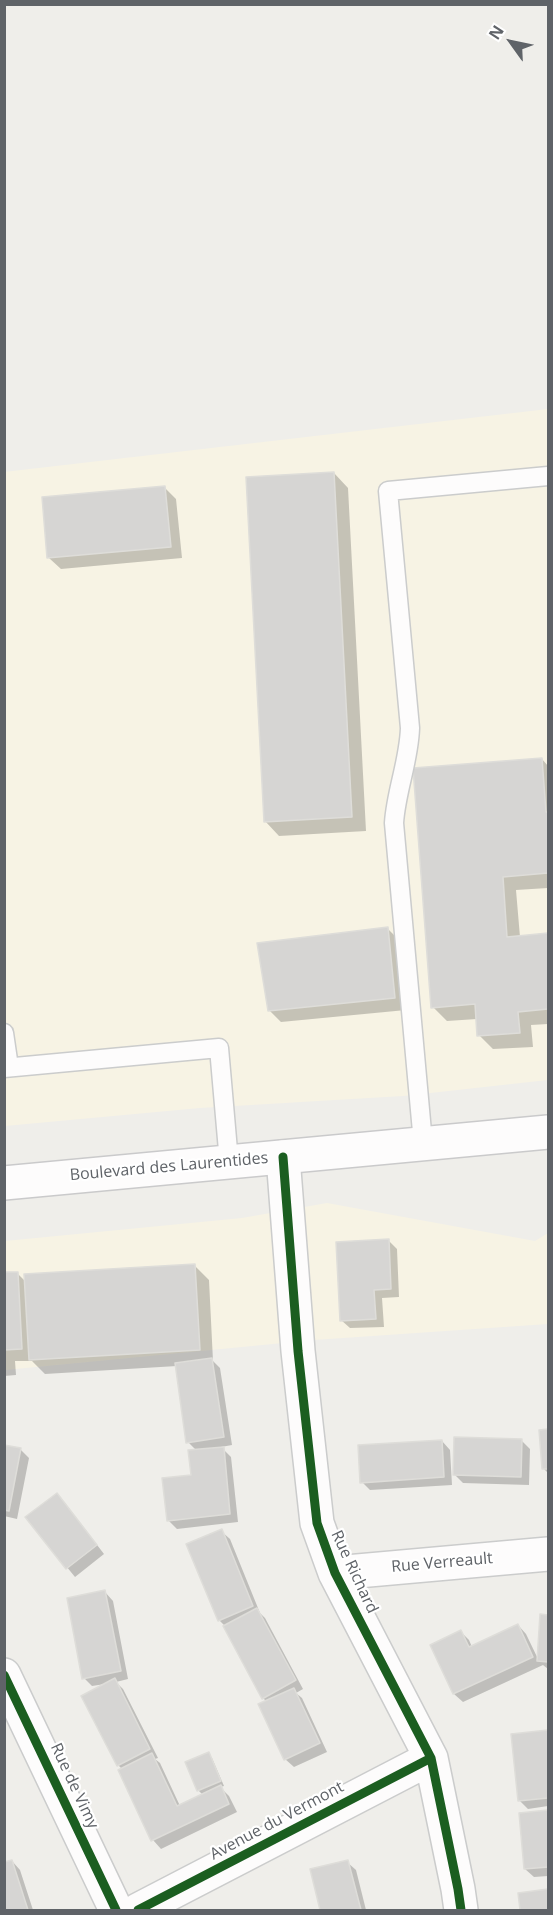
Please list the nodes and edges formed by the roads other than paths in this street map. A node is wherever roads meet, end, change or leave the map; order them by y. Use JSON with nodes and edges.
{"nodes":[{"id":1,"x":549,"y":476,"type":"edge"},
{"id":2,"x":4,"y":1033,"type":"edge"},
{"id":3,"x":7,"y":1067,"type":"edge"},
{"id":4,"x":549,"y":1132,"type":"edge"},
{"id":5,"x":423,"y":1143,"type":"junction"},
{"id":6,"x":283,"y":1157,"type":"junction"},
{"id":7,"x":229,"y":1162,"type":"junction"},
{"id":8,"x":4,"y":1183,"type":"edge"},
{"id":9,"x":549,"y":1554,"type":"edge"},
{"id":10,"x":335,"y":1573,"type":"junction"},
{"id":11,"x":4,"y":1675,"type":"edge"},
{"id":12,"x":430,"y":1758,"type":"junction"},
{"id":13,"x":116,"y":1911,"type":"edge"},
{"id":14,"x":138,"y":1911,"type":"edge"},
{"id":15,"x":460,"y":1911,"type":"edge"}],
"edges":[{"from":1,"to":5,"type":"lane"},
{"from":2,"to":3,"type":"lane"},
{"from":3,"to":7,"type":"lane"},
{"from":4,"to":5,"type":"street","name":"Boulevard des Laurentides"},
{"from":5,"to":6,"type":"street","name":"Boulevard des Laurentides"},
{"from":6,"to":7,"type":"street","name":"Boulevard des Laurentides"},
{"from":6,"to":10,"type":"street","name":"Rue Richard"},
{"from":7,"to":8,"type":"street","name":"Boulevard des Laurentides"},
{"from":9,"to":10,"type":"street","name":"Rue Verreault"},
{"from":10,"to":12,"type":"street","name":"Rue Richard"},
{"from":11,"to":13,"type":"street","name":"Rue de Vimy"},
{"from":12,"to":14,"type":"street","name":"Avenue du Vermont"},
{"from":12,"to":15,"type":"street","name":"Rue Richard"}]}
